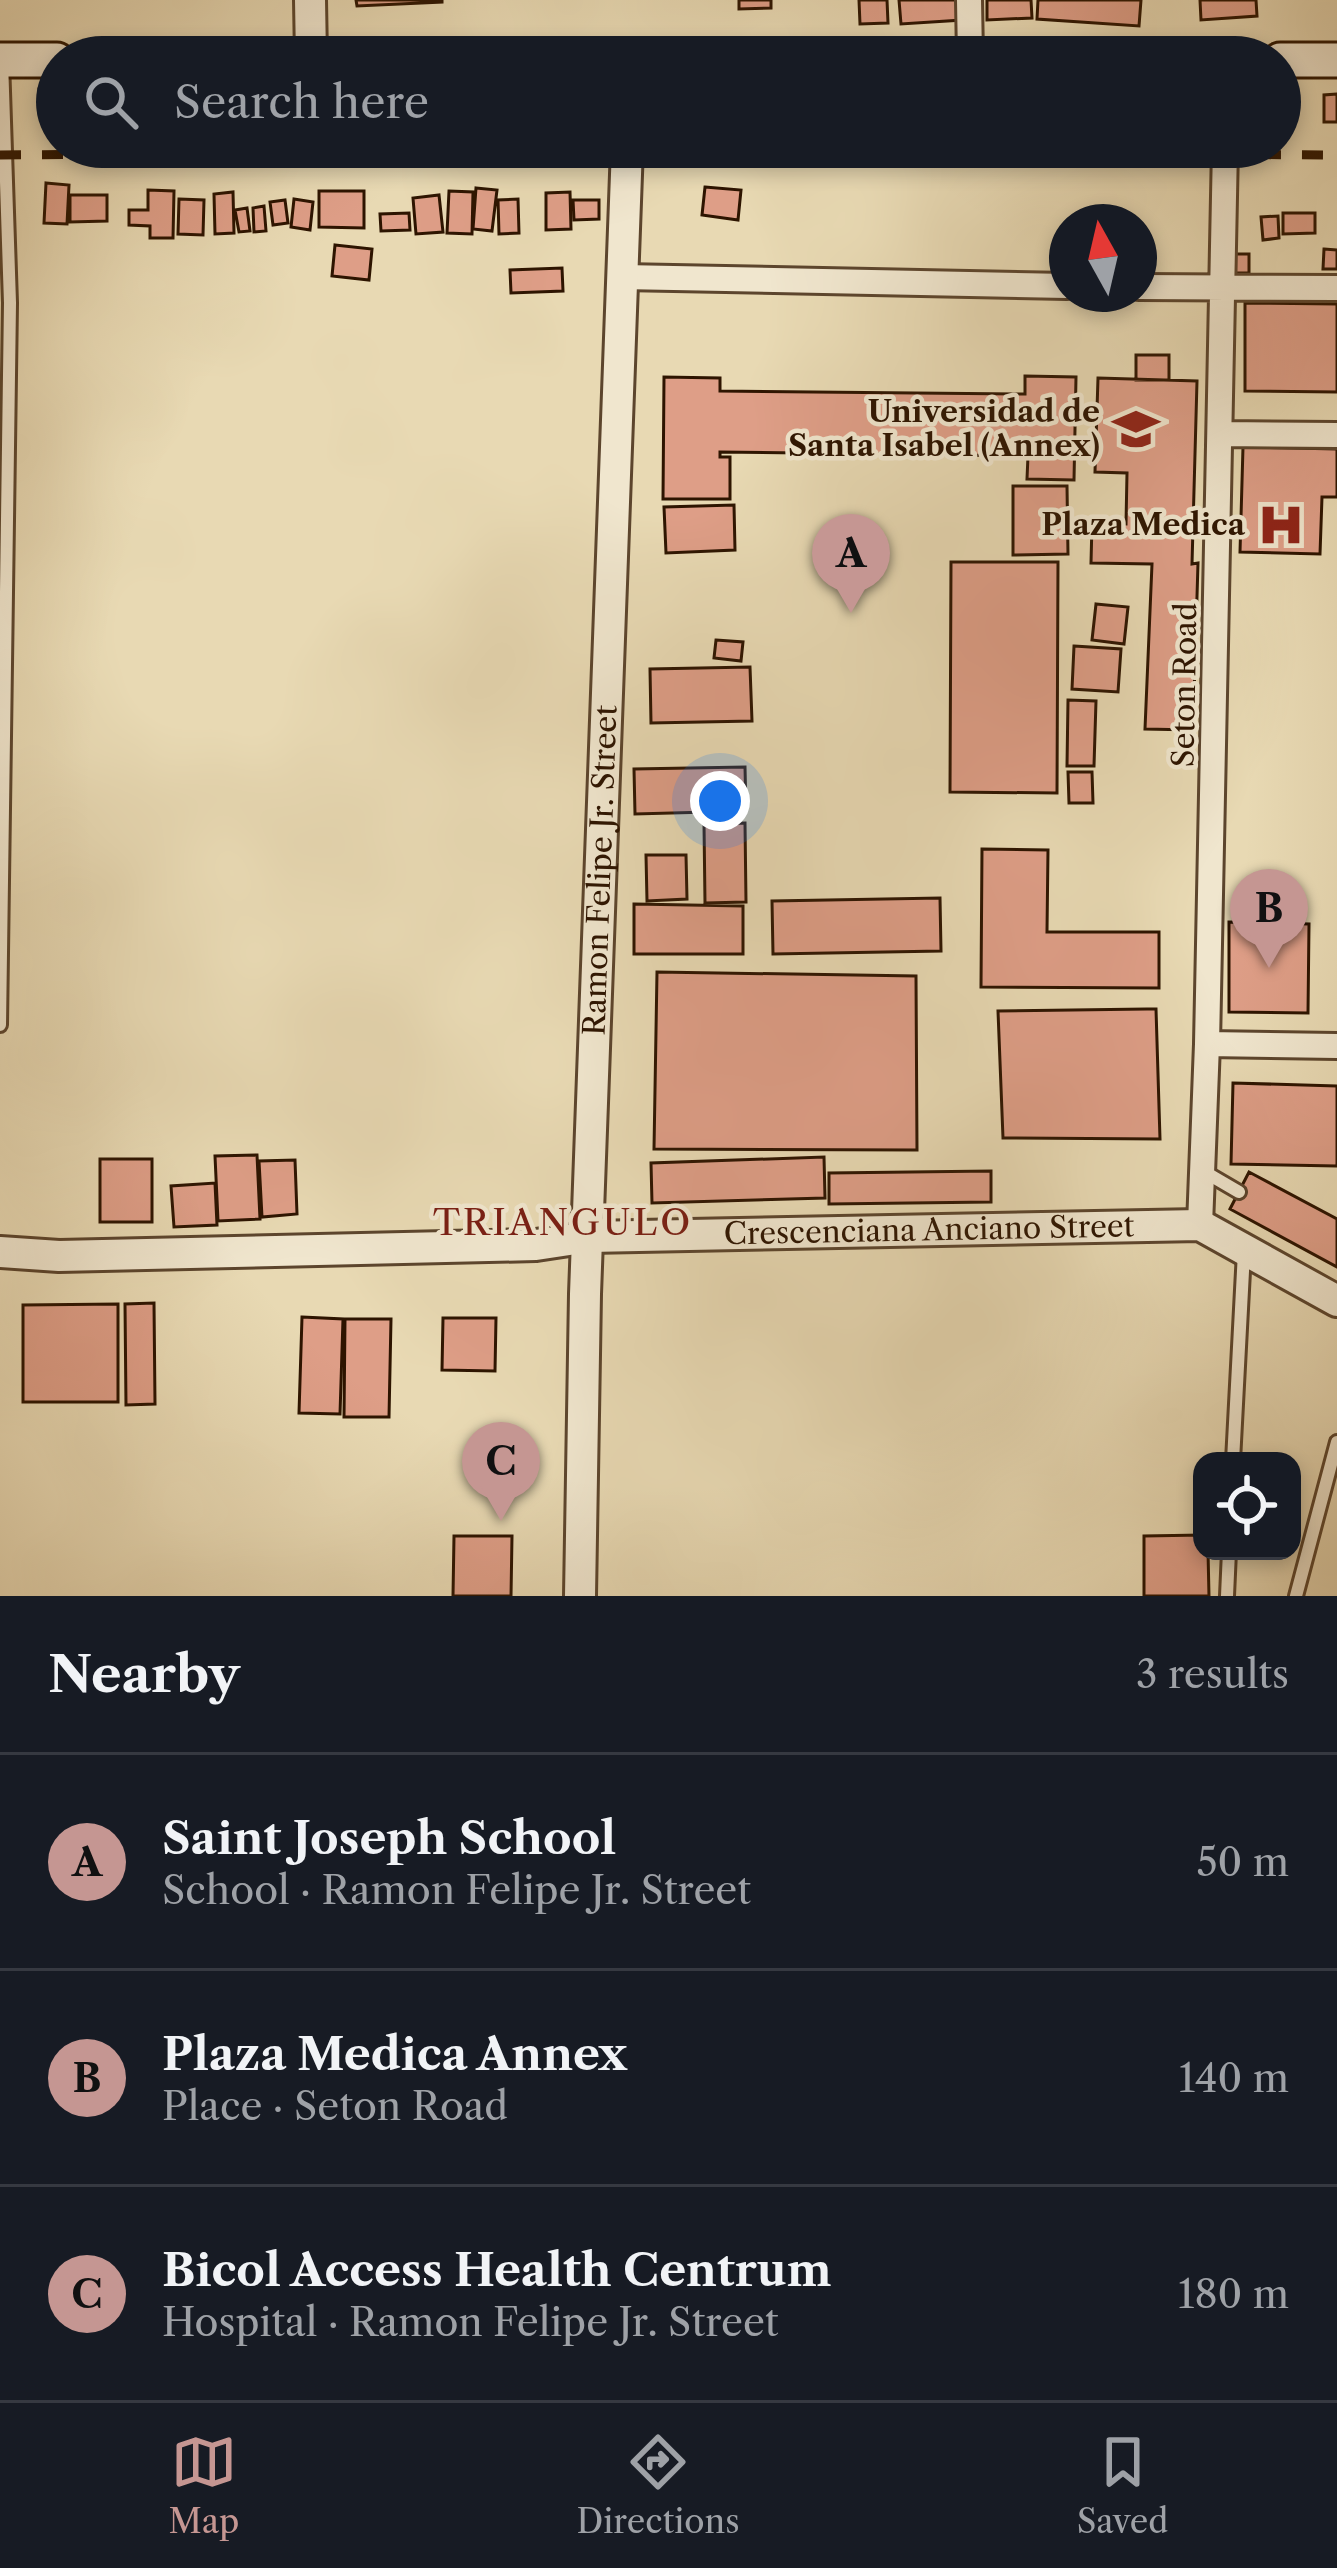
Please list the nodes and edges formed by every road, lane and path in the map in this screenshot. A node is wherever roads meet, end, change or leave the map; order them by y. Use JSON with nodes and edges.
{"nodes":[{"id":1,"x":310,"y":0,"type":"edge"},
{"id":2,"x":969,"y":0,"type":"edge"},
{"id":3,"x":311,"y":36,"type":"edge"},
{"id":4,"x":970,"y":36,"type":"edge"},
{"id":5,"x":1,"y":60,"type":"edge"},
{"id":6,"x":36,"y":60,"type":"edge"},
{"id":7,"x":1301,"y":60,"type":"edge"},
{"id":8,"x":1337,"y":60,"type":"edge"},
{"id":9,"x":626,"y":168,"type":"edge"},
{"id":10,"x":1225,"y":168,"type":"edge"},
{"id":11,"x":622,"y":277,"type":"junction"},
{"id":12,"x":1049,"y":286,"type":"edge"},
{"id":13,"x":1157,"y":287,"type":"edge"},
{"id":14,"x":1337,"y":288,"type":"edge"},
{"id":15,"x":1224,"y":289,"type":"junction"},
{"id":16,"x":5,"y":303,"type":"edge"},
{"id":17,"x":1221,"y":434,"type":"junction"},
{"id":18,"x":1337,"y":435,"type":"edge"},
{"id":19,"x":0,"y":1025,"type":"edge"},
{"id":20,"x":1207,"y":1044,"type":"junction"},
{"id":21,"x":1337,"y":1046,"type":"edge"},
{"id":22,"x":1202,"y":1171,"type":"junction"},
{"id":23,"x":1239,"y":1192,"type":"dead end"},
{"id":24,"x":1200,"y":1225,"type":"junction"},
{"id":25,"x":589,"y":1237,"type":"junction"},
{"id":26,"x":1244,"y":1250,"type":"junction"},
{"id":27,"x":0,"y":1252,"type":"edge"},
{"id":28,"x":1337,"y":1301,"type":"edge"},
{"id":29,"x":1337,"y":1442,"type":"edge"},
{"id":30,"x":1233,"y":1452,"type":"edge"},
{"id":31,"x":1311,"y":1540,"type":"junction"},
{"id":32,"x":1301,"y":1542,"type":"edge"},
{"id":33,"x":1228,"y":1560,"type":"edge"},
{"id":34,"x":580,"y":1596,"type":"edge"},
{"id":35,"x":1227,"y":1596,"type":"edge"},
{"id":36,"x":1296,"y":1596,"type":"edge"}],
"edges":[{"from":1,"to":3,"type":"street"},
{"from":2,"to":4,"type":"street"},
{"from":5,"to":6,"type":"main road"},
{"from":5,"to":16,"type":"lane"},
{"from":7,"to":8,"type":"main road"},
{"from":9,"to":11,"type":"street","name":"Ramon Felipe Jr. Street"},
{"from":10,"to":15,"type":"street","name":"Seton Road"},
{"from":11,"to":12,"type":"street"},
{"from":11,"to":25,"type":"street","name":"Ramon Felipe Jr. Street"},
{"from":13,"to":15,"type":"street"},
{"from":14,"to":15,"type":"street"},
{"from":15,"to":17,"type":"street","name":"Seton Road"},
{"from":16,"to":19,"type":"lane"},
{"from":17,"to":18,"type":"street"},
{"from":17,"to":20,"type":"street","name":"Seton Road"},
{"from":20,"to":21,"type":"street"},
{"from":20,"to":22,"type":"street","name":"Seton Road"},
{"from":22,"to":23,"type":"lane"},
{"from":22,"to":24,"type":"street","name":"Seton Road"},
{"from":24,"to":25,"type":"street","name":"Crescenciana Anciano Street"},
{"from":24,"to":26,"type":"street"},
{"from":25,"to":27,"type":"street","name":"Crescenciana Anciano Street"},
{"from":25,"to":34,"type":"street","name":"Ramon Felipe Jr. Street"},
{"from":26,"to":28,"type":"street"},
{"from":26,"to":30,"type":"lane"},
{"from":29,"to":31,"type":"lane"},
{"from":31,"to":32,"type":"lane"},
{"from":31,"to":36,"type":"lane"},
{"from":33,"to":35,"type":"lane"}]}
